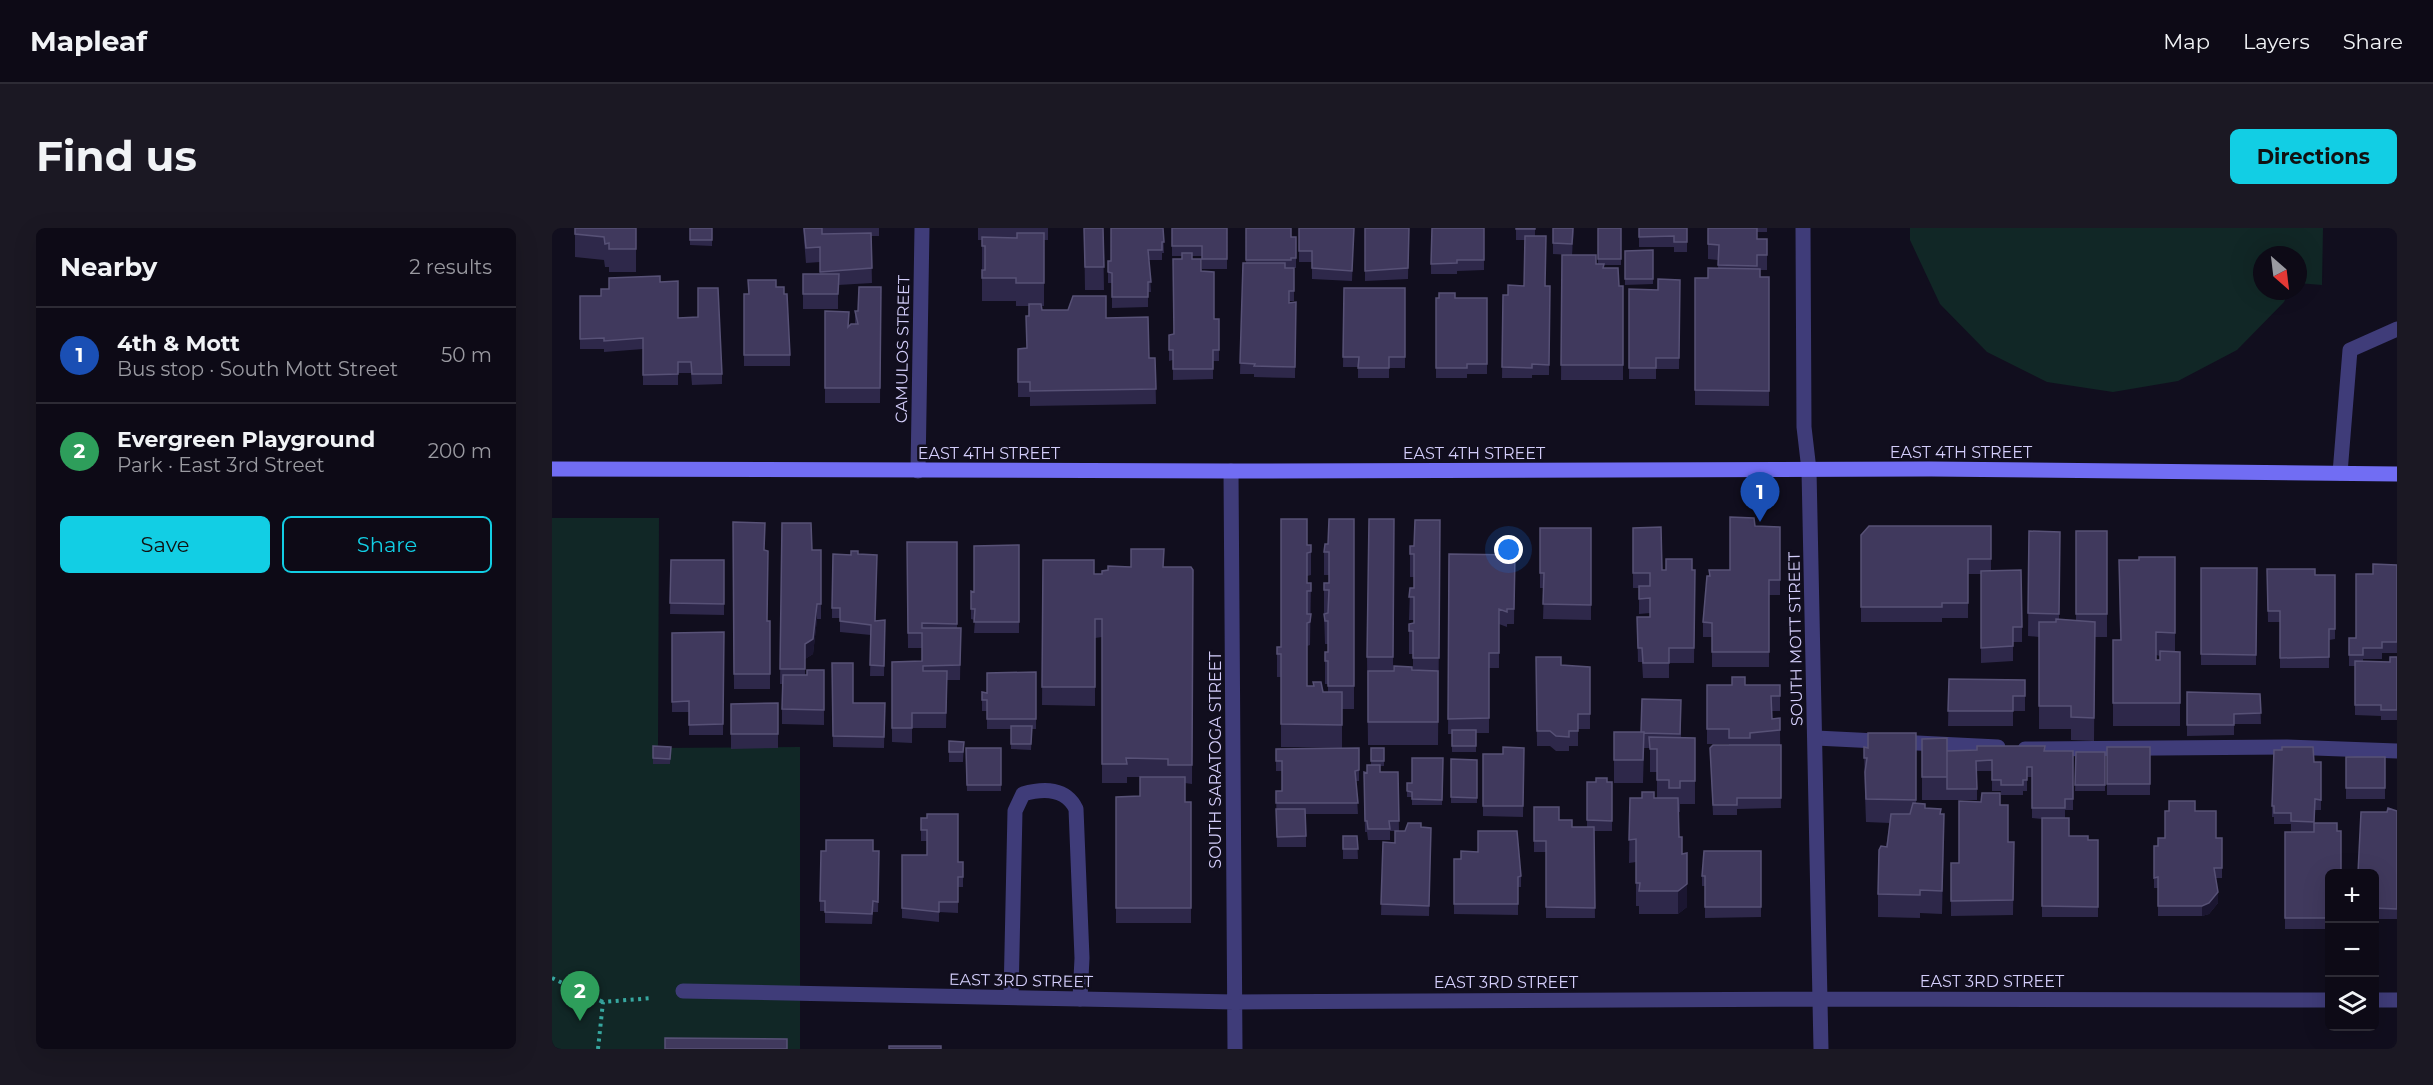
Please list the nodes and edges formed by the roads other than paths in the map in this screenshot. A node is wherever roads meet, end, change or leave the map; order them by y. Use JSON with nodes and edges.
{"nodes":[{"id":1,"x":922,"y":228,"type":"edge"},
{"id":2,"x":1803,"y":228,"type":"edge"},
{"id":3,"x":2397,"y":329,"type":"edge"},
{"id":4,"x":552,"y":469,"type":"edge"},
{"id":5,"x":1809,"y":470,"type":"junction"},
{"id":6,"x":918,"y":471,"type":"junction"},
{"id":7,"x":1231,"y":471,"type":"junction"},
{"id":8,"x":2340,"y":473,"type":"junction"},
{"id":9,"x":2397,"y":474,"type":"edge"},
{"id":10,"x":1816,"y":738,"type":"junction"},
{"id":11,"x":2397,"y":751,"type":"edge"},
{"id":12,"x":683,"y":991,"type":"dead end"},
{"id":13,"x":1011,"y":997,"type":"junction"},
{"id":14,"x":1080,"y":999,"type":"junction"},
{"id":15,"x":1822,"y":999,"type":"junction"},
{"id":16,"x":2325,"y":1000,"type":"edge"},
{"id":17,"x":2379,"y":1000,"type":"edge"},
{"id":18,"x":2397,"y":1000,"type":"edge"},
{"id":19,"x":1234,"y":1002,"type":"junction"},
{"id":20,"x":1235,"y":1049,"type":"edge"},
{"id":21,"x":1821,"y":1049,"type":"edge"}],
"edges":[{"from":1,"to":6,"type":"street","name":"CAMULOS STREET"},
{"from":2,"to":5,"type":"street","name":"SOUTH MOTT STREET"},
{"from":3,"to":8,"type":"street"},
{"from":4,"to":6,"type":"main road","name":"EAST 4TH STREET"},
{"from":5,"to":7,"type":"main road","name":"EAST 4TH STREET"},
{"from":5,"to":8,"type":"main road","name":"EAST 4TH STREET"},
{"from":5,"to":10,"type":"street","name":"SOUTH MOTT STREET"},
{"from":6,"to":7,"type":"main road","name":"EAST 4TH STREET"},
{"from":7,"to":19,"type":"street","name":"SOUTH SARATOGA STREET"},
{"from":8,"to":9,"type":"main road","name":"EAST 4TH STREET"},
{"from":10,"to":11,"type":"street"},
{"from":10,"to":15,"type":"street","name":"SOUTH MOTT STREET"},
{"from":12,"to":13,"type":"street","name":"EAST 3RD STREET"},
{"from":13,"to":14,"type":"street","name":"EAST 3RD STREET"},
{"from":13,"to":14,"type":"street"},
{"from":14,"to":19,"type":"street","name":"EAST 3RD STREET"},
{"from":15,"to":16,"type":"street","name":"EAST 3RD STREET"},
{"from":15,"to":19,"type":"street","name":"EAST 3RD STREET"},
{"from":15,"to":21,"type":"street","name":"SOUTH MOTT STREET"},
{"from":17,"to":18,"type":"street"},
{"from":19,"to":20,"type":"street","name":"SOUTH SARATOGA STREET"}]}
